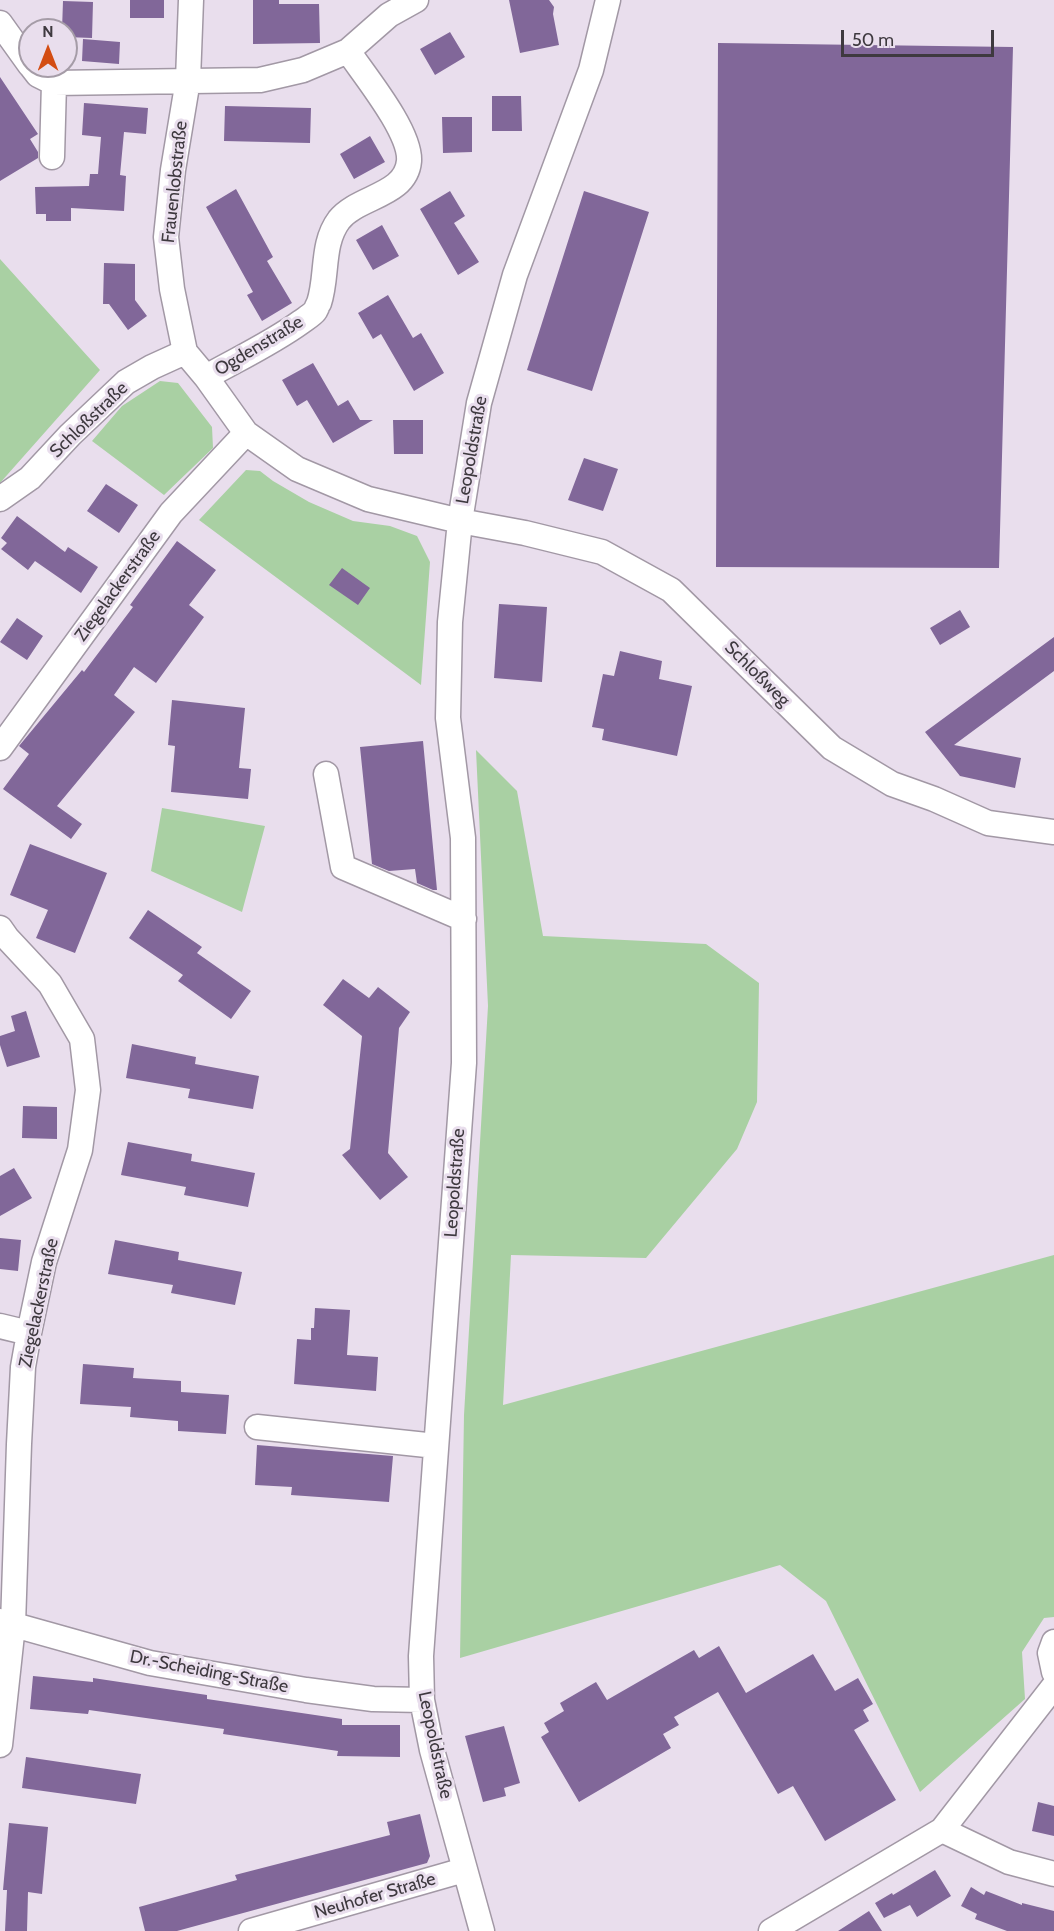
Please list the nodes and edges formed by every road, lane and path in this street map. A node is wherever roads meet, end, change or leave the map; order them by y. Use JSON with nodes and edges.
{"nodes":[{"id":1,"x":191,"y":0,"type":"edge"},
{"id":2,"x":416,"y":0,"type":"edge"},
{"id":3,"x":608,"y":0,"type":"edge"},
{"id":4,"x":0,"y":23,"type":"edge"},
{"id":5,"x":18,"y":47,"type":"edge"},
{"id":6,"x":348,"y":51,"type":"junction"},
{"id":7,"x":44,"y":78,"type":"edge"},
{"id":8,"x":188,"y":80,"type":"junction"},
{"id":9,"x":54,"y":83,"type":"junction"},
{"id":10,"x":52,"y":157,"type":"dead end"},
{"id":11,"x":185,"y":352,"type":"junction"},
{"id":12,"x":206,"y":376,"type":"junction"},
{"id":13,"x":246,"y":433,"type":"junction"},
{"id":14,"x":0,"y":500,"type":"edge"},
{"id":15,"x":460,"y":521,"type":"junction"},
{"id":16,"x":0,"y":748,"type":"edge"},
{"id":17,"x":326,"y":774,"type":"dead end"},
{"id":18,"x":1054,"y":832,"type":"edge"},
{"id":19,"x":464,"y":919,"type":"junction"},
{"id":20,"x":0,"y":928,"type":"edge"},
{"id":21,"x":0,"y":1326,"type":"edge"},
{"id":22,"x":29,"y":1333,"type":"junction"},
{"id":23,"x":257,"y":1427,"type":"dead end"},
{"id":24,"x":436,"y":1446,"type":"junction"},
{"id":25,"x":6,"y":1623,"type":"edge"},
{"id":26,"x":1054,"y":1642,"type":"edge"},
{"id":27,"x":1054,"y":1672,"type":"edge"},
{"id":28,"x":1054,"y":1686,"type":"edge"},
{"id":29,"x":422,"y":1700,"type":"junction"},
{"id":30,"x":0,"y":1745,"type":"edge"},
{"id":31,"x":942,"y":1830,"type":"junction"},
{"id":32,"x":464,"y":1870,"type":"junction"},
{"id":33,"x":1054,"y":1874,"type":"edge"},
{"id":34,"x":251,"y":1931,"type":"edge"},
{"id":35,"x":482,"y":1931,"type":"edge"},
{"id":36,"x":771,"y":1931,"type":"edge"}],
"edges":[{"from":1,"to":8,"type":"street","name":"Frauenlobstraße"},
{"from":2,"to":6,"type":"street"},
{"from":3,"to":15,"type":"street","name":"Leopoldstraße"},
{"from":4,"to":5,"type":"street"},
{"from":6,"to":8,"type":"street"},
{"from":6,"to":12,"type":"street","name":"Ogdenstraße"},
{"from":7,"to":9,"type":"street"},
{"from":8,"to":9,"type":"street"},
{"from":8,"to":11,"type":"street","name":"Frauenlobstraße"},
{"from":9,"to":10,"type":"street"},
{"from":11,"to":12,"type":"street","name":"Frauenlobstraße"},
{"from":11,"to":14,"type":"street","name":"Schloßstraße"},
{"from":12,"to":13,"type":"street","name":"Frauenlobstraße"},
{"from":13,"to":15,"type":"street","name":"Frauenlobstraße"},
{"from":13,"to":16,"type":"street","name":"Ziegelackerstraße"},
{"from":15,"to":18,"type":"street","name":"Schloßweg"},
{"from":15,"to":19,"type":"street","name":"Leopoldstraße"},
{"from":17,"to":19,"type":"street"},
{"from":19,"to":24,"type":"street","name":"Leopoldstraße"},
{"from":20,"to":22,"type":"street","name":"Ziegelackerstraße"},
{"from":21,"to":22,"type":"street"},
{"from":22,"to":25,"type":"street","name":"Ziegelackerstraße"},
{"from":23,"to":24,"type":"street"},
{"from":24,"to":29,"type":"street","name":"Leopoldstraße"},
{"from":25,"to":29,"type":"street","name":"Dr.-Scheiding-Straße"},
{"from":25,"to":30,"type":"street","name":"Ziegelackerstraße"},
{"from":26,"to":27,"type":"street"},
{"from":28,"to":31,"type":"street"},
{"from":29,"to":32,"type":"street","name":"Leopoldstraße"},
{"from":31,"to":33,"type":"street"},
{"from":31,"to":36,"type":"street"},
{"from":32,"to":34,"type":"street","name":"Neuhofer Straße"},
{"from":32,"to":35,"type":"street","name":"Leopoldstraße"}]}
